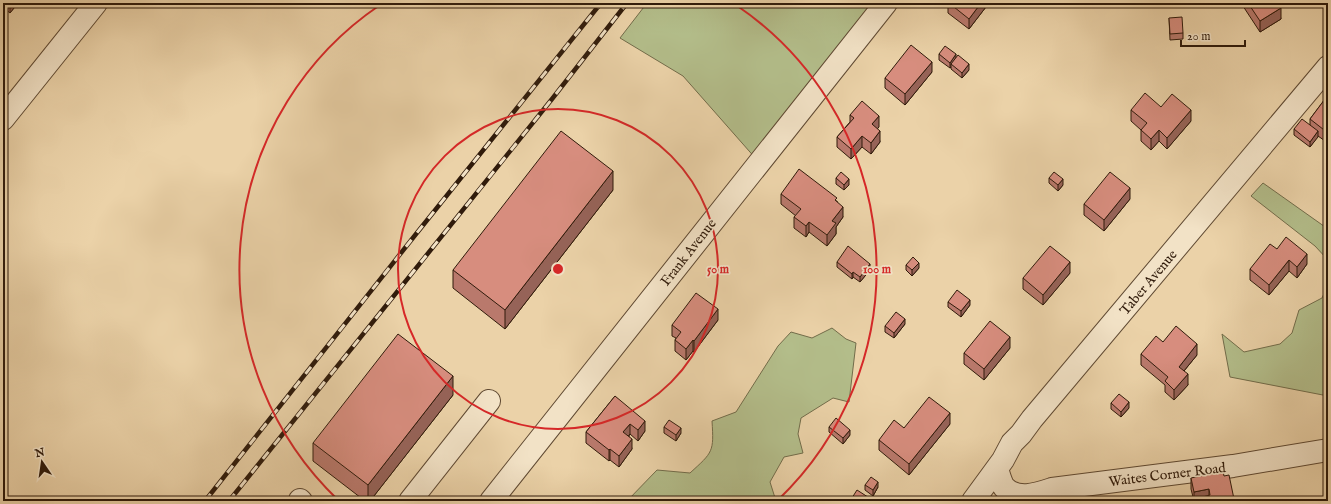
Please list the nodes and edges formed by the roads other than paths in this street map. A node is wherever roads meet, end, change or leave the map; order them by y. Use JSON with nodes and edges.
{"nodes":[{"id":1,"x":96,"y":3,"type":"edge"},
{"id":2,"x":886,"y":3,"type":"edge"},
{"id":3,"x":1328,"y":67,"type":"edge"},
{"id":4,"x":3,"y":119,"type":"edge"},
{"id":5,"x":489,"y":401,"type":"dead end"},
{"id":6,"x":1328,"y":450,"type":"edge"},
{"id":7,"x":997,"y":469,"type":"junction"},
{"id":8,"x":410,"y":501,"type":"edge"},
{"id":9,"x":492,"y":501,"type":"edge"},
{"id":10,"x":973,"y":501,"type":"edge"}],
"edges":[{"from":1,"to":4,"type":"street"},
{"from":2,"to":9,"type":"street","name":"Frank Avenue"},
{"from":3,"to":7,"type":"street","name":"Taber Avenue"},
{"from":5,"to":8,"type":"street"},
{"from":6,"to":7,"type":"street","name":"Waites Corner Road"},
{"from":7,"to":10,"type":"street","name":"Taber Avenue"}]}
